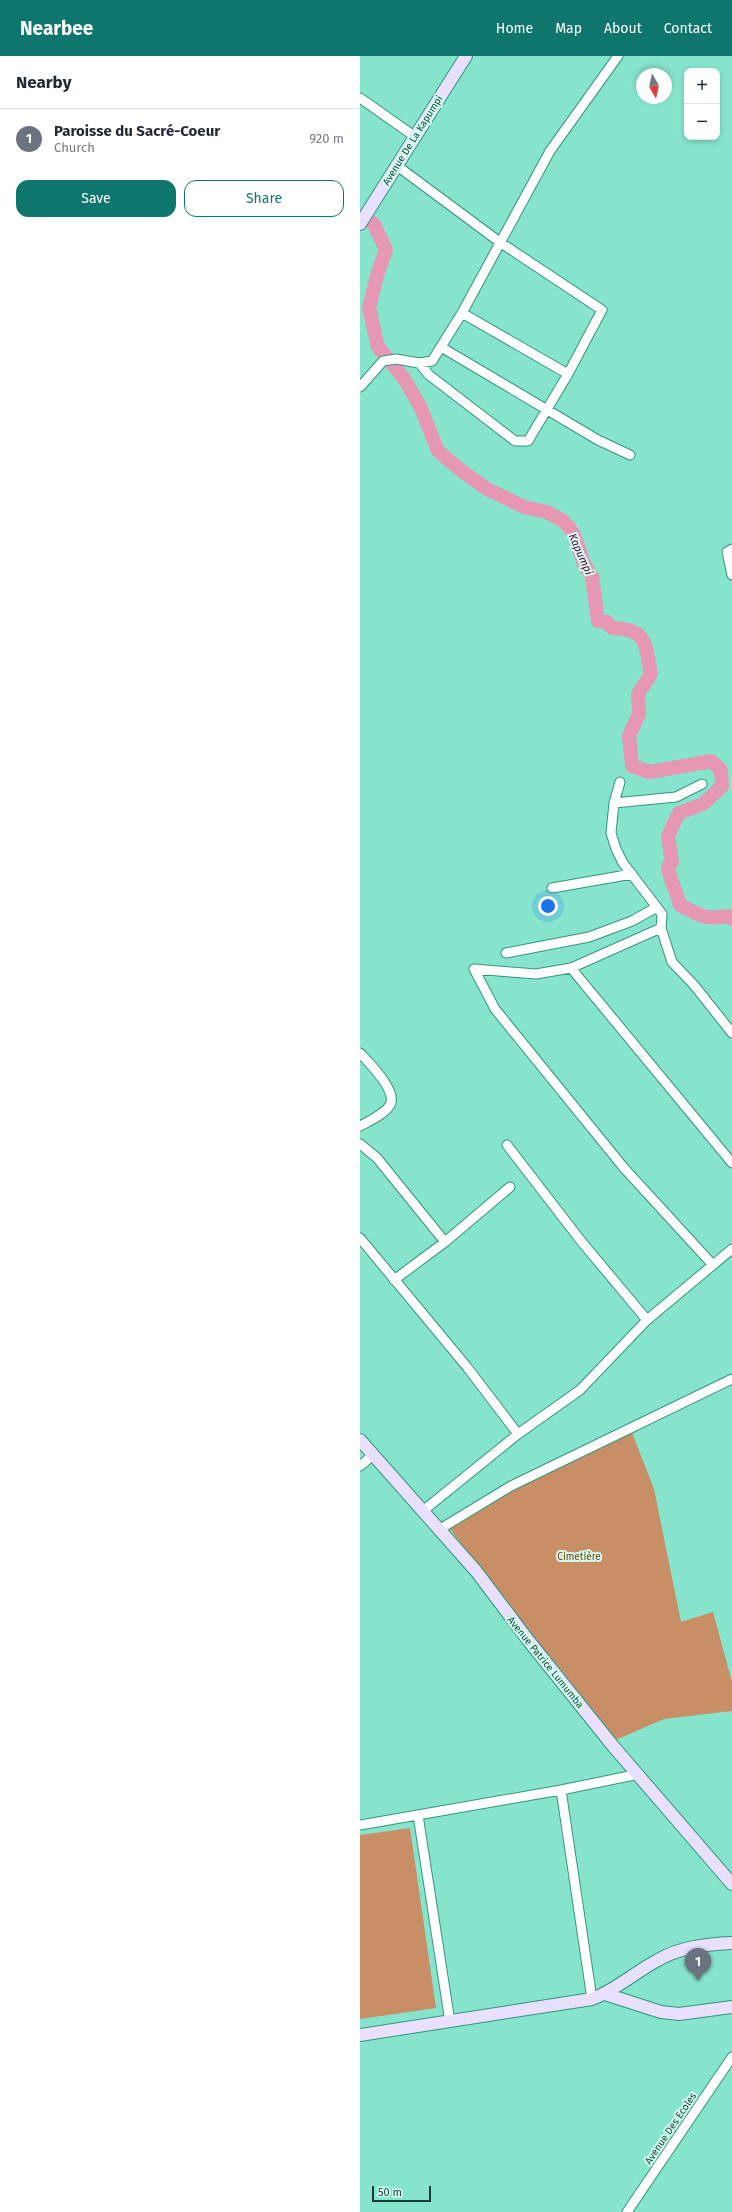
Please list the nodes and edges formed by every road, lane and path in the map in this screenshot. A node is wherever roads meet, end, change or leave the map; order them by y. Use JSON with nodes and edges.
{"nodes":[{"id":1,"x":466,"y":56,"type":"edge"},
{"id":2,"x":618,"y":56,"type":"edge"},
{"id":3,"x":360,"y":98,"type":"edge"},
{"id":4,"x":414,"y":136,"type":"junction"},
{"id":5,"x":396,"y":165,"type":"junction"},
{"id":6,"x":360,"y":224,"type":"edge"},
{"id":7,"x":501,"y":243,"type":"junction"},
{"id":8,"x":462,"y":313,"type":"junction"},
{"id":9,"x":441,"y":347,"type":"junction"},
{"id":10,"x":419,"y":363,"type":"junction"},
{"id":11,"x":568,"y":374,"type":"junction"},
{"id":12,"x":360,"y":387,"type":"edge"},
{"id":13,"x":546,"y":409,"type":"junction"},
{"id":14,"x":630,"y":455,"type":"dead end"},
{"id":15,"x":732,"y":549,"type":"edge"},
{"id":16,"x":732,"y":575,"type":"edge"},
{"id":17,"x":620,"y":782,"type":"dead end"},
{"id":18,"x":702,"y":784,"type":"dead end"},
{"id":19,"x":614,"y":804,"type":"junction"},
{"id":20,"x":632,"y":874,"type":"junction"},
{"id":21,"x":552,"y":888,"type":"dead end"},
{"id":22,"x":657,"y":908,"type":"junction"},
{"id":23,"x":661,"y":928,"type":"junction"},
{"id":24,"x":506,"y":953,"type":"dead end"},
{"id":25,"x":570,"y":968,"type":"junction"},
{"id":26,"x":732,"y":1033,"type":"edge"},
{"id":27,"x":360,"y":1053,"type":"edge"},
{"id":28,"x":360,"y":1126,"type":"edge"},
{"id":29,"x":360,"y":1144,"type":"edge"},
{"id":30,"x":507,"y":1145,"type":"dead end"},
{"id":31,"x":732,"y":1163,"type":"edge"},
{"id":32,"x":510,"y":1187,"type":"dead end"},
{"id":33,"x":445,"y":1242,"type":"junction"},
{"id":34,"x":361,"y":1243,"type":"edge"},
{"id":35,"x":732,"y":1249,"type":"edge"},
{"id":36,"x":712,"y":1264,"type":"junction"},
{"id":37,"x":394,"y":1280,"type":"junction"},
{"id":38,"x":647,"y":1320,"type":"junction"},
{"id":39,"x":732,"y":1379,"type":"edge"},
{"id":40,"x":518,"y":1434,"type":"junction"},
{"id":41,"x":360,"y":1440,"type":"edge"},
{"id":42,"x":373,"y":1455,"type":"junction"},
{"id":43,"x":360,"y":1466,"type":"edge"},
{"id":44,"x":424,"y":1510,"type":"junction"},
{"id":45,"x":440,"y":1529,"type":"junction"},
{"id":46,"x":639,"y":1774,"type":"junction"},
{"id":47,"x":561,"y":1790,"type":"junction"},
{"id":48,"x":418,"y":1815,"type":"junction"},
{"id":49,"x":360,"y":1825,"type":"edge"},
{"id":50,"x":732,"y":1884,"type":"edge"},
{"id":51,"x":732,"y":1943,"type":"edge"},
{"id":52,"x":605,"y":1994,"type":"junction"},
{"id":53,"x":592,"y":1999,"type":"junction"},
{"id":54,"x":732,"y":2007,"type":"edge"},
{"id":55,"x":450,"y":2022,"type":"junction"},
{"id":56,"x":360,"y":2035,"type":"edge"},
{"id":57,"x":732,"y":2057,"type":"edge"},
{"id":58,"x":627,"y":2212,"type":"edge"}],
"edges":[{"from":1,"to":4,"type":"street","name":"Avenue De La Kapumpi"},
{"from":2,"to":7,"type":"street"},
{"from":3,"to":4,"type":"street"},
{"from":4,"to":5,"type":"street","name":"Avenue De La Kapumpi"},
{"from":5,"to":6,"type":"street","name":"Avenue De La Kapumpi"},
{"from":5,"to":7,"type":"street"},
{"from":7,"to":8,"type":"street"},
{"from":7,"to":11,"type":"street"},
{"from":8,"to":9,"type":"street"},
{"from":8,"to":11,"type":"street"},
{"from":9,"to":10,"type":"street"},
{"from":9,"to":13,"type":"street"},
{"from":10,"to":12,"type":"street"},
{"from":10,"to":13,"type":"street"},
{"from":11,"to":13,"type":"street"},
{"from":13,"to":14,"type":"street"},
{"from":15,"to":16,"type":"street"},
{"from":17,"to":19,"type":"street"},
{"from":18,"to":19,"type":"street"},
{"from":19,"to":20,"type":"street"},
{"from":20,"to":21,"type":"street"},
{"from":20,"to":22,"type":"street"},
{"from":22,"to":23,"type":"street"},
{"from":22,"to":24,"type":"street"},
{"from":23,"to":25,"type":"street"},
{"from":23,"to":26,"type":"street"},
{"from":25,"to":31,"type":"street"},
{"from":25,"to":36,"type":"street"},
{"from":27,"to":28,"type":"street"},
{"from":29,"to":33,"type":"street"},
{"from":30,"to":38,"type":"street"},
{"from":32,"to":33,"type":"street"},
{"from":33,"to":37,"type":"street"},
{"from":34,"to":37,"type":"street"},
{"from":35,"to":36,"type":"street"},
{"from":36,"to":38,"type":"street"},
{"from":37,"to":40,"type":"street"},
{"from":38,"to":40,"type":"street"},
{"from":39,"to":45,"type":"street"},
{"from":40,"to":44,"type":"street"},
{"from":41,"to":42,"type":"street","name":"Avenue Patrice Lumumba"},
{"from":42,"to":43,"type":"street"},
{"from":42,"to":44,"type":"street","name":"Avenue Patrice Lumumba"},
{"from":44,"to":45,"type":"street","name":"Avenue Patrice Lumumba"},
{"from":45,"to":46,"type":"street","name":"Avenue Patrice Lumumba"},
{"from":46,"to":47,"type":"street"},
{"from":46,"to":50,"type":"street","name":"Avenue Patrice Lumumba"},
{"from":47,"to":48,"type":"street"},
{"from":47,"to":53,"type":"street"},
{"from":48,"to":49,"type":"street"},
{"from":48,"to":55,"type":"street"},
{"from":51,"to":52,"type":"street"},
{"from":52,"to":53,"type":"street"},
{"from":52,"to":54,"type":"street"},
{"from":53,"to":55,"type":"street"},
{"from":55,"to":56,"type":"street"},
{"from":57,"to":58,"type":"street","name":"Avenue Des Ecoles"}]}
